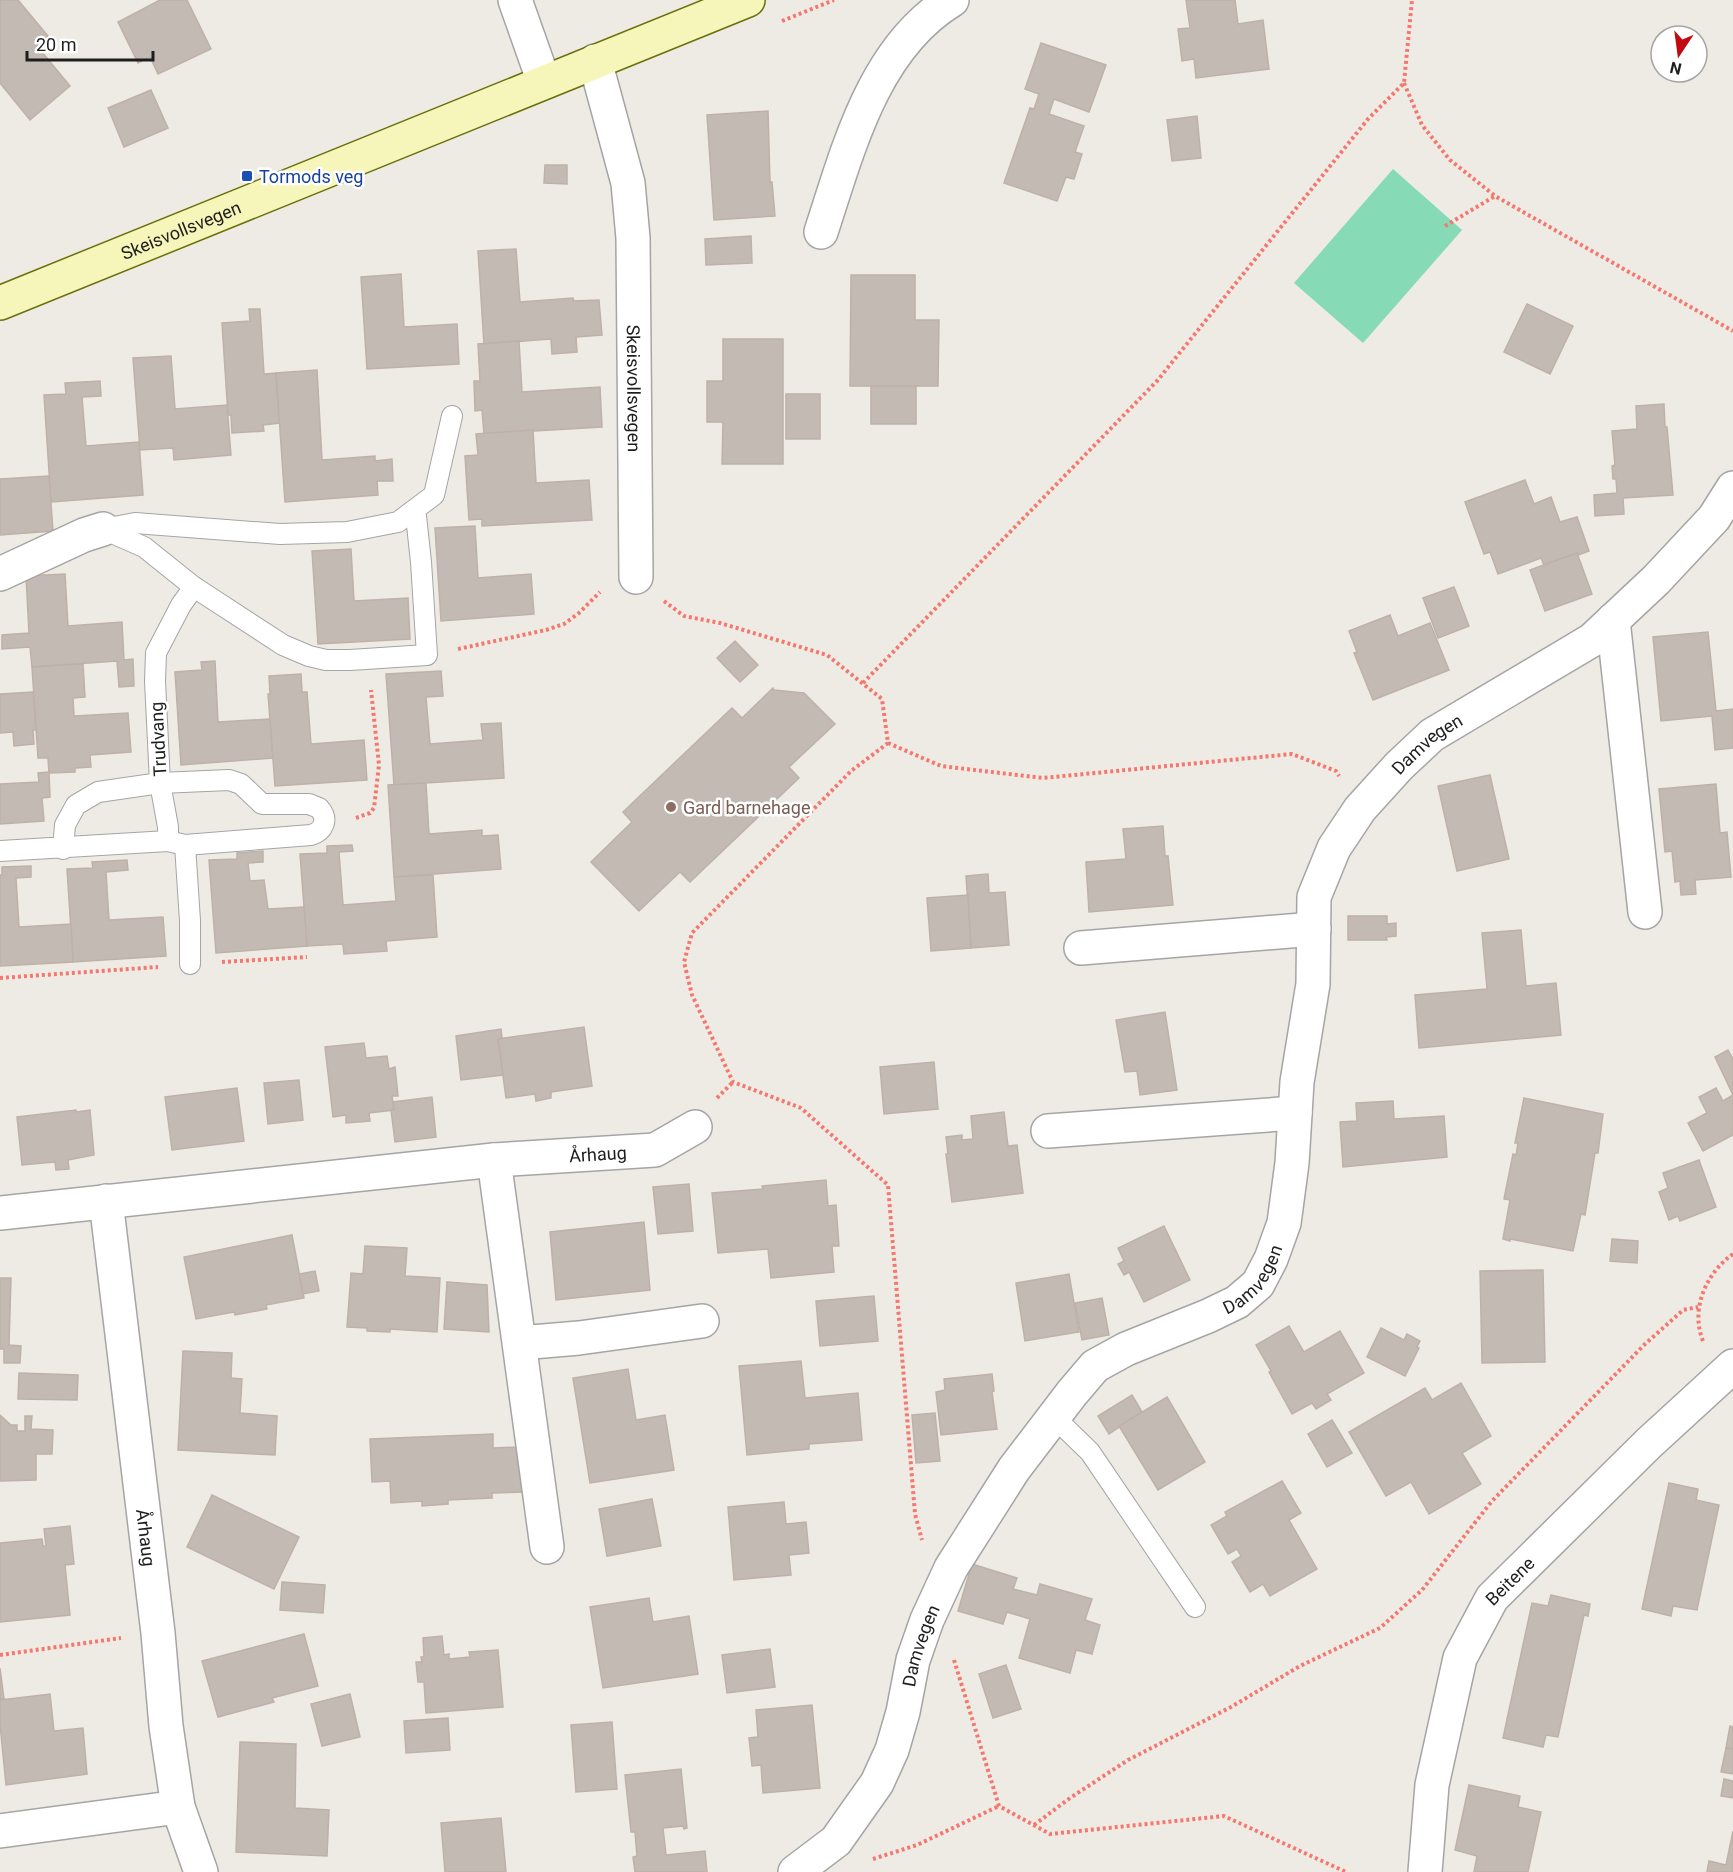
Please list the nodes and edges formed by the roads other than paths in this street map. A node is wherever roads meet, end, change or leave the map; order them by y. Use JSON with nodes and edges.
{"nodes":[{"id":1,"x":515,"y":0,"type":"edge"},
{"id":2,"x":747,"y":0,"type":"edge"},
{"id":3,"x":952,"y":0,"type":"edge"},
{"id":4,"x":595,"y":61,"type":"junction"},
{"id":5,"x":544,"y":82,"type":"junction"},
{"id":6,"x":821,"y":232,"type":"dead end"},
{"id":7,"x":0,"y":303,"type":"edge"},
{"id":8,"x":452,"y":416,"type":"dead end"},
{"id":9,"x":1733,"y":488,"type":"edge"},
{"id":10,"x":413,"y":511,"type":"junction"},
{"id":11,"x":103,"y":529,"type":"junction"},
{"id":12,"x":0,"y":574,"type":"edge"},
{"id":13,"x":636,"y":577,"type":"road end"},
{"id":14,"x":194,"y":586,"type":"junction"},
{"id":15,"x":1613,"y":620,"type":"junction"},
{"id":16,"x":160,"y":783,"type":"junction"},
{"id":17,"x":177,"y":843,"type":"junction"},
{"id":18,"x":63,"y":849,"type":"junction"},
{"id":19,"x":0,"y":851,"type":"edge"},
{"id":20,"x":1645,"y":912,"type":"dead end"},
{"id":21,"x":1314,"y":929,"type":"junction"},
{"id":22,"x":1081,"y":948,"type":"dead end"},
{"id":23,"x":190,"y":964,"type":"road end"},
{"id":24,"x":1295,"y":1113,"type":"junction"},
{"id":25,"x":695,"y":1127,"type":"dead end"},
{"id":26,"x":1048,"y":1131,"type":"dead end"},
{"id":27,"x":494,"y":1160,"type":"junction"},
{"id":28,"x":106,"y":1201,"type":"junction"},
{"id":29,"x":0,"y":1213,"type":"edge"},
{"id":30,"x":702,"y":1321,"type":"dead end"},
{"id":31,"x":520,"y":1343,"type":"junction"},
{"id":32,"x":1726,"y":1373,"type":"edge"},
{"id":33,"x":1054,"y":1417,"type":"junction"},
{"id":34,"x":547,"y":1547,"type":"dead end"},
{"id":35,"x":1195,"y":1606,"type":"dead end"},
{"id":36,"x":178,"y":1807,"type":"junction"},
{"id":37,"x":0,"y":1831,"type":"edge"},
{"id":38,"x":201,"y":1872,"type":"edge"},
{"id":39,"x":795,"y":1872,"type":"edge"},
{"id":40,"x":1425,"y":1872,"type":"edge"}],
"edges":[{"from":1,"to":5,"type":"street"},
{"from":2,"to":4,"type":"main road","name":"Skeisvollsvegen"},
{"from":3,"to":6,"type":"street"},
{"from":4,"to":5,"type":"main road","name":"Skeisvollsvegen"},
{"from":4,"to":13,"type":"street","name":"Skeisvollsvegen"},
{"from":5,"to":7,"type":"main road","name":"Skeisvollsvegen"},
{"from":8,"to":10,"type":"lane"},
{"from":9,"to":15,"type":"street","name":"Damvegen"},
{"from":10,"to":11,"type":"lane"},
{"from":10,"to":14,"type":"lane"},
{"from":11,"to":12,"type":"street"},
{"from":11,"to":14,"type":"lane"},
{"from":14,"to":16,"type":"lane","name":"Trudvang"},
{"from":15,"to":20,"type":"street"},
{"from":15,"to":21,"type":"street","name":"Damvegen"},
{"from":16,"to":17,"type":"lane","name":"Trudvang"},
{"from":16,"to":17,"type":"lane"},
{"from":16,"to":18,"type":"lane"},
{"from":17,"to":18,"type":"lane"},
{"from":17,"to":23,"type":"lane","name":"Trudvang"},
{"from":18,"to":19,"type":"lane"},
{"from":21,"to":22,"type":"street"},
{"from":21,"to":24,"type":"street","name":"Damvegen"},
{"from":24,"to":26,"type":"street"},
{"from":24,"to":33,"type":"street","name":"Damvegen"},
{"from":25,"to":27,"type":"street","name":"Århaug"},
{"from":27,"to":28,"type":"street","name":"Århaug"},
{"from":27,"to":31,"type":"street"},
{"from":28,"to":29,"type":"street","name":"Århaug"},
{"from":28,"to":36,"type":"street","name":"Århaug"},
{"from":30,"to":31,"type":"street"},
{"from":31,"to":34,"type":"street"},
{"from":32,"to":40,"type":"street","name":"Beitene"},
{"from":33,"to":35,"type":"lane"},
{"from":33,"to":39,"type":"street","name":"Damvegen"},
{"from":36,"to":37,"type":"street"},
{"from":36,"to":38,"type":"street","name":"Århaug"}]}
